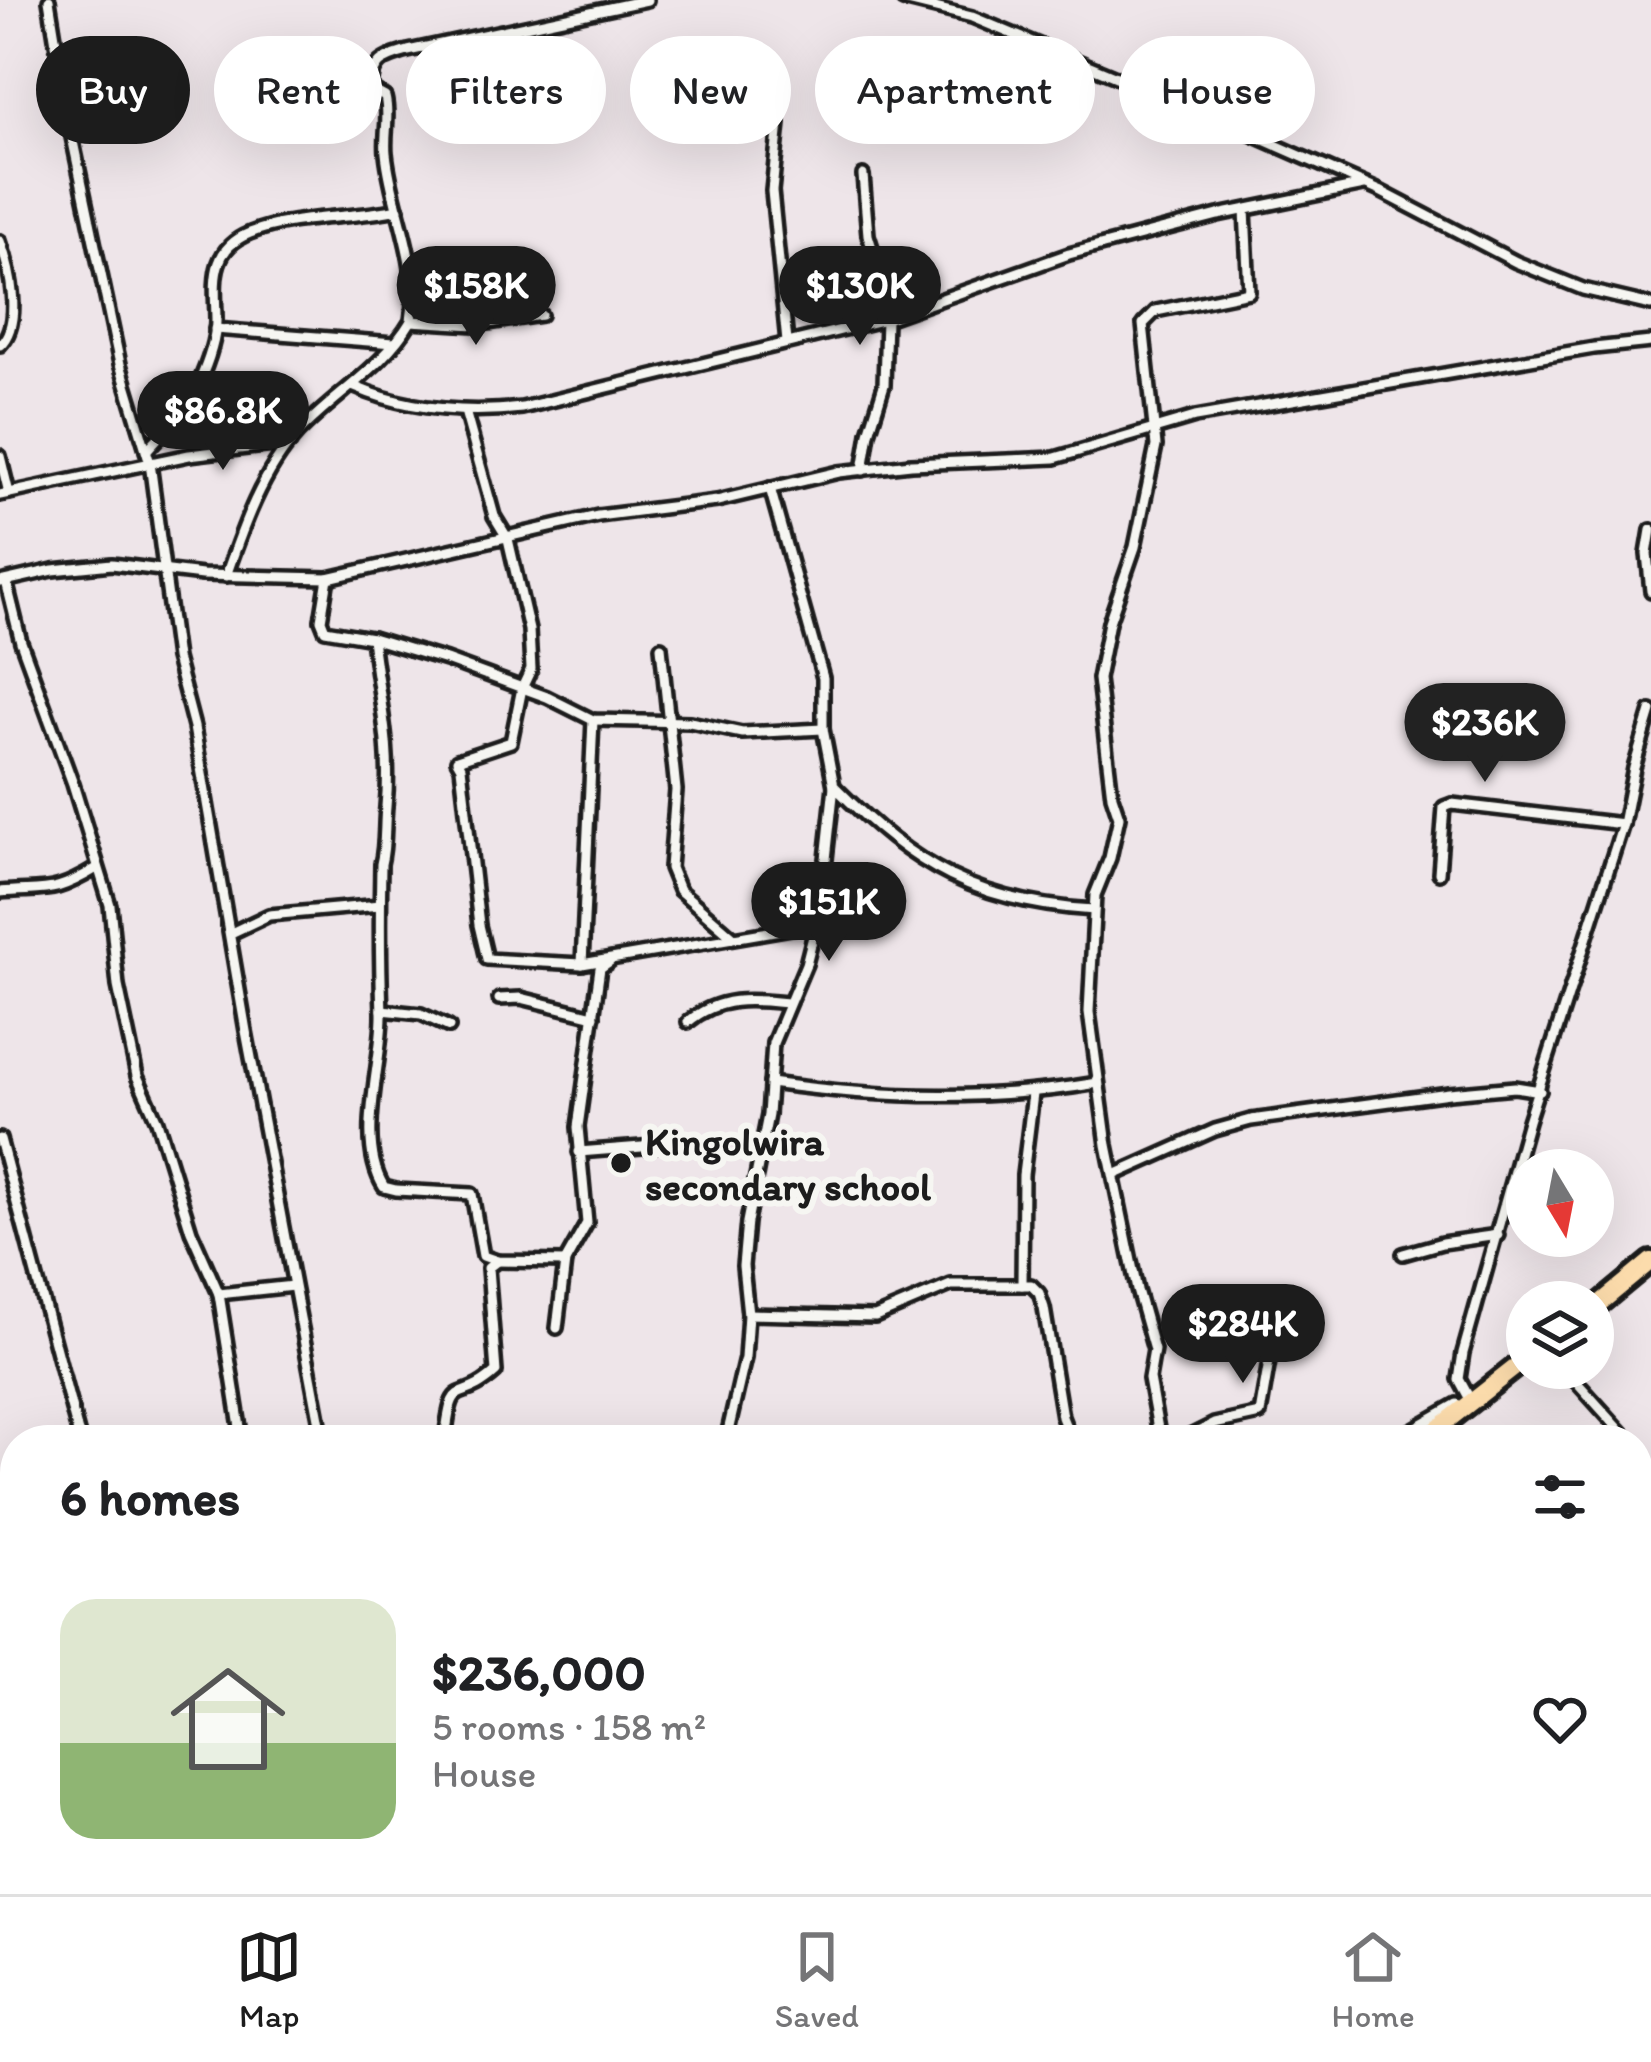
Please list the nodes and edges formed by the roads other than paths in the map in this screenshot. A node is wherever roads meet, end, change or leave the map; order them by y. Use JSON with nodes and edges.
{"nodes":[{"id":1,"x":49,"y":0,"type":"edge"},
{"id":2,"x":647,"y":0,"type":"edge"},
{"id":3,"x":903,"y":0,"type":"edge"},
{"id":4,"x":777,"y":144,"type":"edge"},
{"id":5,"x":863,"y":175,"type":"dead end"},
{"id":6,"x":1364,"y":184,"type":"junction"},
{"id":7,"x":398,"y":209,"type":"junction"},
{"id":8,"x":1245,"y":210,"type":"junction"},
{"id":9,"x":0,"y":241,"type":"edge"},
{"id":10,"x":1651,"y":305,"type":"edge"},
{"id":11,"x":541,"y":315,"type":"dead end"},
{"id":12,"x":886,"y":319,"type":"junction"},
{"id":13,"x":411,"y":321,"type":"junction"},
{"id":14,"x":214,"y":329,"type":"junction"},
{"id":15,"x":787,"y":342,"type":"junction"},
{"id":16,"x":1651,"y":342,"type":"edge"},
{"id":17,"x":394,"y":343,"type":"junction"},
{"id":18,"x":0,"y":345,"type":"edge"},
{"id":19,"x":355,"y":387,"type":"junction"},
{"id":20,"x":465,"y":411,"type":"junction"},
{"id":21,"x":1156,"y":426,"type":"junction"},
{"id":22,"x":290,"y":442,"type":"junction"},
{"id":23,"x":0,"y":456,"type":"edge"},
{"id":24,"x":148,"y":457,"type":"junction"},
{"id":25,"x":863,"y":470,"type":"junction"},
{"id":26,"x":770,"y":488,"type":"junction"},
{"id":27,"x":4,"y":494,"type":"edge"},
{"id":28,"x":1651,"y":530,"type":"edge"},
{"id":29,"x":508,"y":538,"type":"junction"},
{"id":30,"x":164,"y":569,"type":"junction"},
{"id":31,"x":226,"y":576,"type":"junction"},
{"id":32,"x":328,"y":578,"type":"junction"},
{"id":33,"x":3,"y":582,"type":"edge"},
{"id":34,"x":1651,"y":591,"type":"edge"},
{"id":35,"x":372,"y":638,"type":"junction"},
{"id":36,"x":661,"y":647,"type":"dead end"},
{"id":37,"x":522,"y":688,"type":"junction"},
{"id":38,"x":1651,"y":711,"type":"edge"},
{"id":39,"x":592,"y":719,"type":"junction"},
{"id":40,"x":667,"y":722,"type":"junction"},
{"id":41,"x":823,"y":729,"type":"junction"},
{"id":42,"x":834,"y":786,"type":"junction"},
{"id":43,"x":1623,"y":824,"type":"junction"},
{"id":44,"x":97,"y":868,"type":"junction"},
{"id":45,"x":1439,"y":873,"type":"dead end"},
{"id":46,"x":0,"y":892,"type":"edge"},
{"id":47,"x":380,"y":905,"type":"junction"},
{"id":48,"x":1094,"y":910,"type":"junction"},
{"id":49,"x":815,"y":924,"type":"junction"},
{"id":50,"x":231,"y":933,"type":"junction"},
{"id":51,"x":733,"y":937,"type":"junction"},
{"id":52,"x":614,"y":958,"type":"junction"},
{"id":53,"x":582,"y":964,"type":"junction"},
{"id":54,"x":499,"y":999,"type":"dead end"},
{"id":55,"x":788,"y":1003,"type":"junction"},
{"id":56,"x":382,"y":1010,"type":"junction"},
{"id":57,"x":594,"y":1016,"type":"junction"},
{"id":58,"x":688,"y":1022,"type":"dead end"},
{"id":59,"x":449,"y":1028,"type":"dead end"},
{"id":60,"x":770,"y":1083,"type":"junction"},
{"id":61,"x":1098,"y":1083,"type":"junction"},
{"id":62,"x":1540,"y":1091,"type":"junction"},
{"id":63,"x":1033,"y":1094,"type":"junction"},
{"id":64,"x":0,"y":1138,"type":"edge"},
{"id":65,"x":654,"y":1146,"type":"dead end"},
{"id":66,"x":579,"y":1152,"type":"junction"},
{"id":67,"x":1114,"y":1175,"type":"junction"},
{"id":68,"x":1498,"y":1235,"type":"junction"},
{"id":69,"x":1403,"y":1254,"type":"dead end"},
{"id":70,"x":497,"y":1261,"type":"junction"},
{"id":71,"x":1651,"y":1261,"type":"edge"},
{"id":72,"x":565,"y":1262,"type":"junction"},
{"id":73,"x":1022,"y":1285,"type":"junction"},
{"id":74,"x":293,"y":1286,"type":"junction"},
{"id":75,"x":1614,"y":1292,"type":"edge"},
{"id":76,"x":219,"y":1294,"type":"junction"},
{"id":77,"x":1279,"y":1309,"type":"dead end"},
{"id":78,"x":748,"y":1314,"type":"junction"},
{"id":79,"x":557,"y":1328,"type":"dead end"},
{"id":80,"x":1506,"y":1374,"type":"edge"},
{"id":81,"x":1583,"y":1389,"type":"edge"},
{"id":82,"x":1470,"y":1401,"type":"junction"},
{"id":83,"x":76,"y":1425,"type":"edge"},
{"id":84,"x":240,"y":1425,"type":"edge"},
{"id":85,"x":320,"y":1425,"type":"edge"},
{"id":86,"x":446,"y":1425,"type":"edge"},
{"id":87,"x":730,"y":1425,"type":"edge"},
{"id":88,"x":1065,"y":1425,"type":"edge"},
{"id":89,"x":1158,"y":1425,"type":"edge"},
{"id":90,"x":1212,"y":1425,"type":"edge"},
{"id":91,"x":1423,"y":1425,"type":"edge"},
{"id":92,"x":1441,"y":1425,"type":"edge"},
{"id":93,"x":1615,"y":1425,"type":"edge"}],
"edges":[{"from":1,"to":24,"type":"street"},
{"from":2,"to":7,"type":"street"},
{"from":3,"to":6,"type":"street"},
{"from":4,"to":15,"type":"street"},
{"from":5,"to":12,"type":"street"},
{"from":6,"to":8,"type":"street"},
{"from":6,"to":10,"type":"street"},
{"from":7,"to":13,"type":"street"},
{"from":7,"to":14,"type":"street"},
{"from":8,"to":12,"type":"street"},
{"from":8,"to":21,"type":"street"},
{"from":9,"to":18,"type":"street"},
{"from":11,"to":13,"type":"street"},
{"from":12,"to":15,"type":"street"},
{"from":12,"to":25,"type":"street"},
{"from":13,"to":17,"type":"street"},
{"from":14,"to":17,"type":"street"},
{"from":14,"to":24,"type":"street"},
{"from":15,"to":20,"type":"street"},
{"from":16,"to":21,"type":"street"},
{"from":17,"to":19,"type":"street"},
{"from":19,"to":20,"type":"street"},
{"from":19,"to":22,"type":"street"},
{"from":20,"to":29,"type":"street"},
{"from":21,"to":25,"type":"street"},
{"from":21,"to":48,"type":"street"},
{"from":22,"to":24,"type":"street"},
{"from":22,"to":31,"type":"street"},
{"from":23,"to":27,"type":"street"},
{"from":24,"to":27,"type":"street"},
{"from":24,"to":30,"type":"street"},
{"from":25,"to":26,"type":"street"},
{"from":26,"to":29,"type":"street"},
{"from":26,"to":41,"type":"street"},
{"from":28,"to":34,"type":"street"},
{"from":29,"to":32,"type":"street"},
{"from":29,"to":37,"type":"street"},
{"from":30,"to":31,"type":"street"},
{"from":30,"to":33,"type":"street"},
{"from":30,"to":50,"type":"street"},
{"from":31,"to":32,"type":"street"},
{"from":32,"to":35,"type":"street"},
{"from":33,"to":44,"type":"street"},
{"from":35,"to":37,"type":"street"},
{"from":35,"to":47,"type":"street"},
{"from":36,"to":40,"type":"street"},
{"from":37,"to":39,"type":"street"},
{"from":37,"to":53,"type":"street"},
{"from":38,"to":43,"type":"street"},
{"from":39,"to":40,"type":"street"},
{"from":39,"to":53,"type":"street"},
{"from":40,"to":41,"type":"street"},
{"from":40,"to":51,"type":"street"},
{"from":41,"to":42,"type":"street"},
{"from":42,"to":48,"type":"street"},
{"from":42,"to":49,"type":"street"},
{"from":43,"to":45,"type":"street"},
{"from":43,"to":62,"type":"street"},
{"from":44,"to":46,"type":"street"},
{"from":44,"to":76,"type":"street"},
{"from":47,"to":50,"type":"street"},
{"from":47,"to":56,"type":"street"},
{"from":48,"to":61,"type":"street"},
{"from":49,"to":51,"type":"street"},
{"from":49,"to":55,"type":"street"},
{"from":50,"to":74,"type":"street"},
{"from":51,"to":52,"type":"street"},
{"from":52,"to":53,"type":"street"},
{"from":52,"to":57,"type":"street"},
{"from":54,"to":57,"type":"street"},
{"from":55,"to":58,"type":"street"},
{"from":55,"to":60,"type":"street"},
{"from":56,"to":59,"type":"street"},
{"from":56,"to":70,"type":"street"},
{"from":57,"to":66,"type":"street"},
{"from":60,"to":63,"type":"street"},
{"from":60,"to":78,"type":"street"},
{"from":61,"to":63,"type":"street"},
{"from":61,"to":67,"type":"street"},
{"from":62,"to":67,"type":"street"},
{"from":62,"to":68,"type":"street"},
{"from":63,"to":73,"type":"street"},
{"from":64,"to":83,"type":"street"},
{"from":65,"to":66,"type":"street"},
{"from":66,"to":72,"type":"street"},
{"from":67,"to":89,"type":"street"},
{"from":68,"to":69,"type":"street"},
{"from":68,"to":82,"type":"street"},
{"from":70,"to":72,"type":"street"},
{"from":70,"to":86,"type":"street"},
{"from":71,"to":75,"type":"highway"},
{"from":72,"to":79,"type":"street"},
{"from":73,"to":78,"type":"street"},
{"from":73,"to":88,"type":"street"},
{"from":74,"to":76,"type":"street"},
{"from":74,"to":85,"type":"street"},
{"from":76,"to":84,"type":"street"},
{"from":77,"to":90,"type":"street"},
{"from":78,"to":87,"type":"street"},
{"from":80,"to":82,"type":"highway"},
{"from":81,"to":93,"type":"street"},
{"from":82,"to":91,"type":"street"},
{"from":82,"to":92,"type":"highway"}]}
